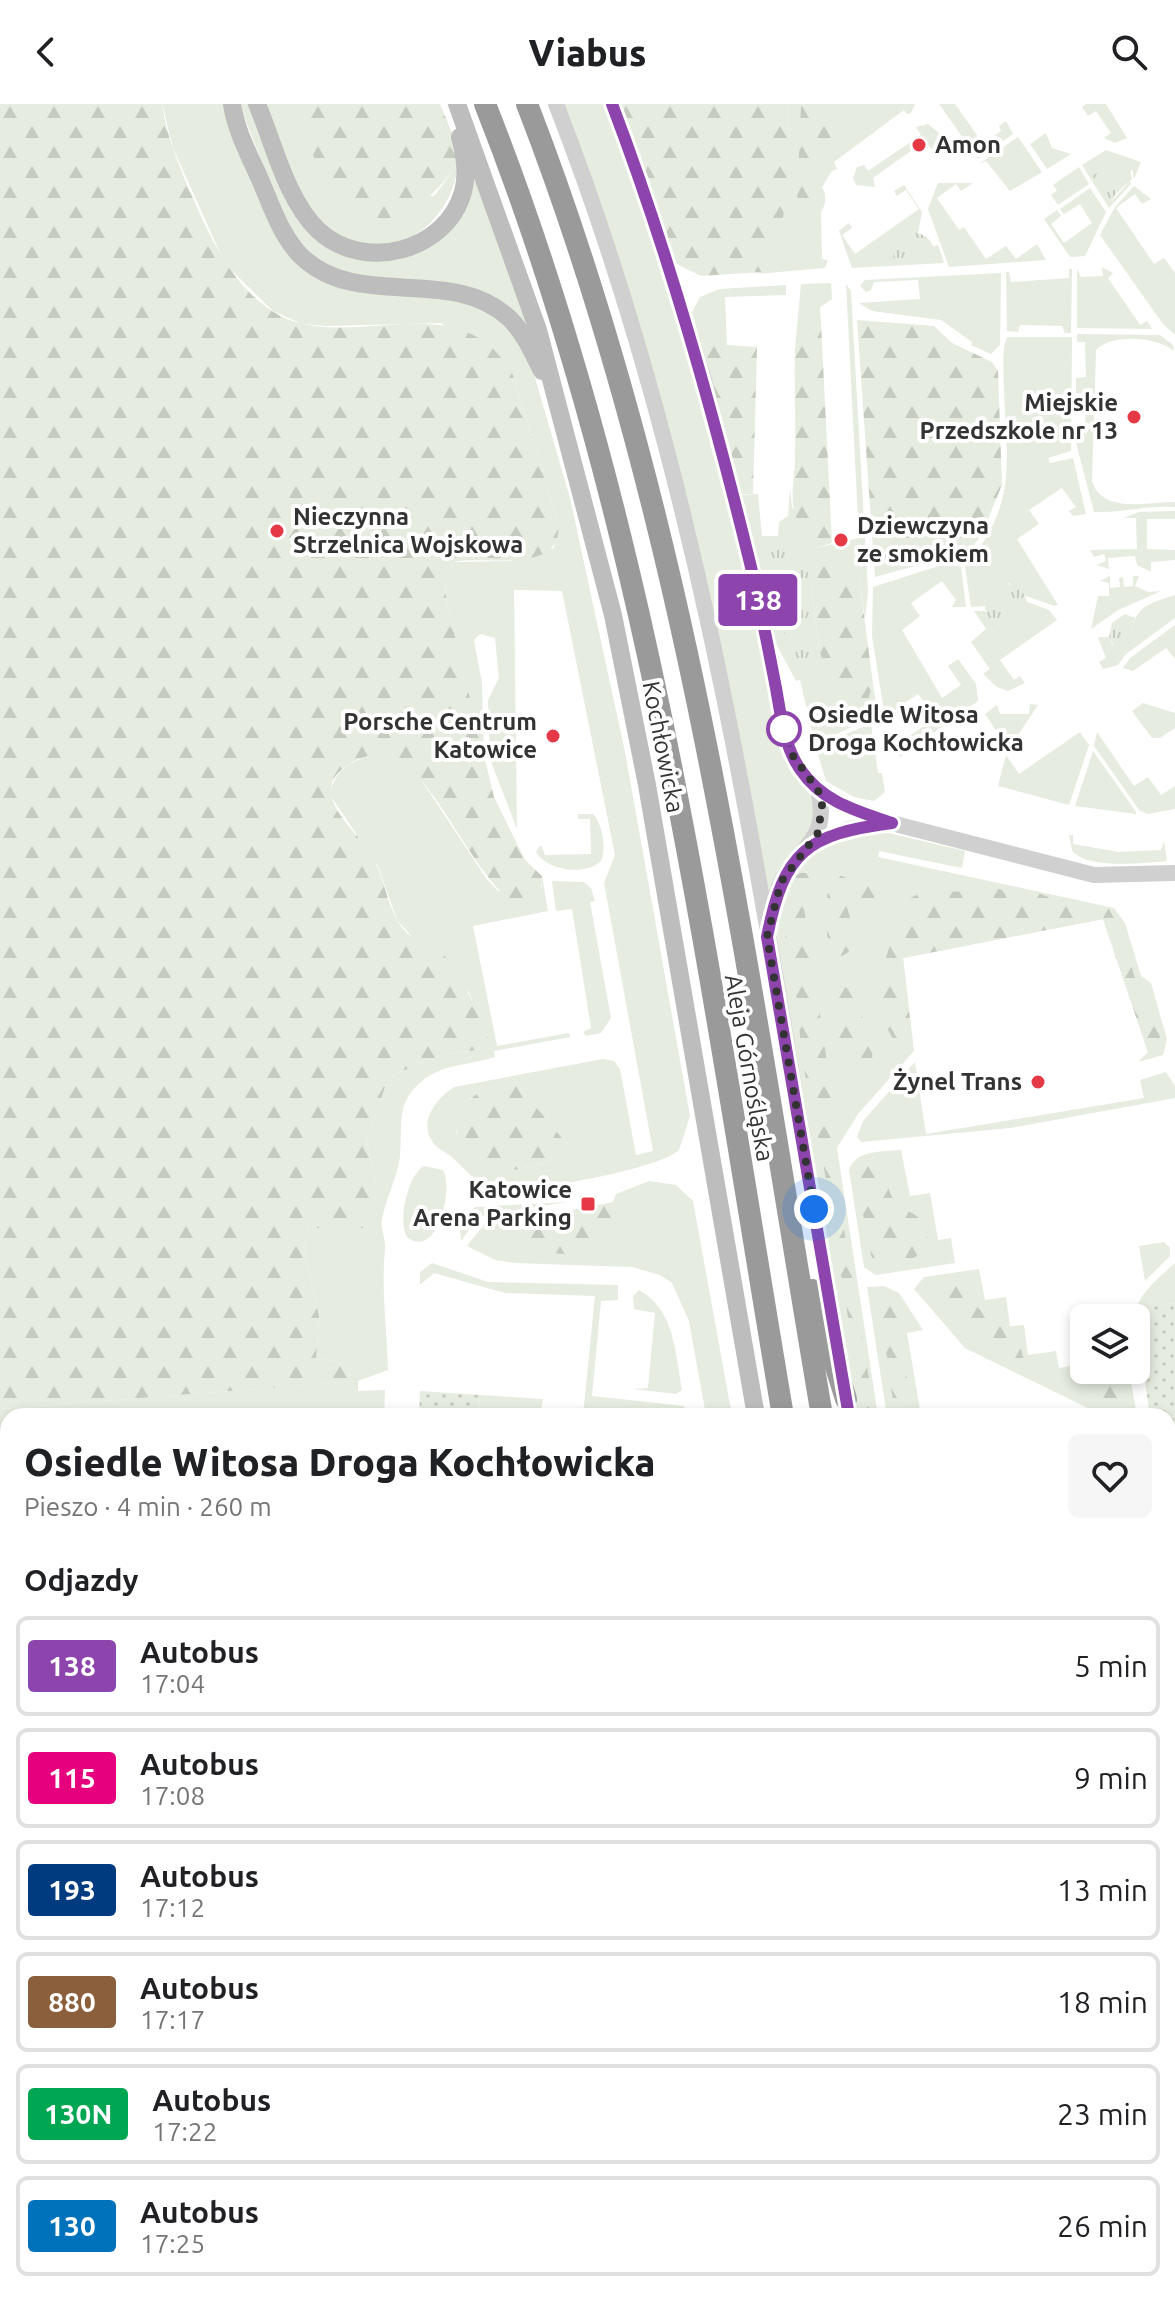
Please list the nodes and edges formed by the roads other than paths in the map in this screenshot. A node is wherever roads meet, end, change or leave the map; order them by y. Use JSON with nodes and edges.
{"nodes":[{"id":1,"x":232,"y":104,"type":"edge"},
{"id":2,"x":257,"y":104,"type":"edge"},
{"id":3,"x":454,"y":104,"type":"edge"},
{"id":4,"x":485,"y":104,"type":"edge"},
{"id":5,"x":527,"y":104,"type":"edge"},
{"id":6,"x":556,"y":104,"type":"edge"},
{"id":7,"x":612,"y":104,"type":"edge"},
{"id":8,"x":564,"y":417,"type":"junction"},
{"id":9,"x":818,"y":790,"type":"junction"},
{"id":10,"x":896,"y":824,"type":"junction"},
{"id":11,"x":809,"y":846,"type":"junction"},
{"id":12,"x":1175,"y":873,"type":"edge"},
{"id":13,"x":767,"y":937,"type":"junction"},
{"id":14,"x":790,"y":1225,"type":"junction"},
{"id":15,"x":755,"y":1408,"type":"edge"},
{"id":16,"x":782,"y":1408,"type":"edge"},
{"id":17,"x":821,"y":1408,"type":"edge"},
{"id":18,"x":847,"y":1408,"type":"edge"}],
"edges":[{"from":1,"to":8,"type":"main road"},
{"from":2,"to":3,"type":"main road"},
{"from":3,"to":8,"type":"main road","name":"Kochłowicka"},
{"from":4,"to":16,"type":"highway","name":"Aleja Górnośląska"},
{"from":5,"to":14,"type":"highway","name":"Aleja Górnośląska"},
{"from":6,"to":13,"type":"street"},
{"from":7,"to":9,"type":"street"},
{"from":8,"to":15,"type":"main road","name":"Kochłowicka"},
{"from":9,"to":10,"type":"street"},
{"from":9,"to":11,"type":"street"},
{"from":10,"to":11,"type":"street"},
{"from":10,"to":12,"type":"street"},
{"from":11,"to":13,"type":"street"},
{"from":13,"to":18,"type":"street"},
{"from":14,"to":17,"type":"highway","name":"Aleja Górnośląska"},
{"from":14,"to":18,"type":"highway"}]}
